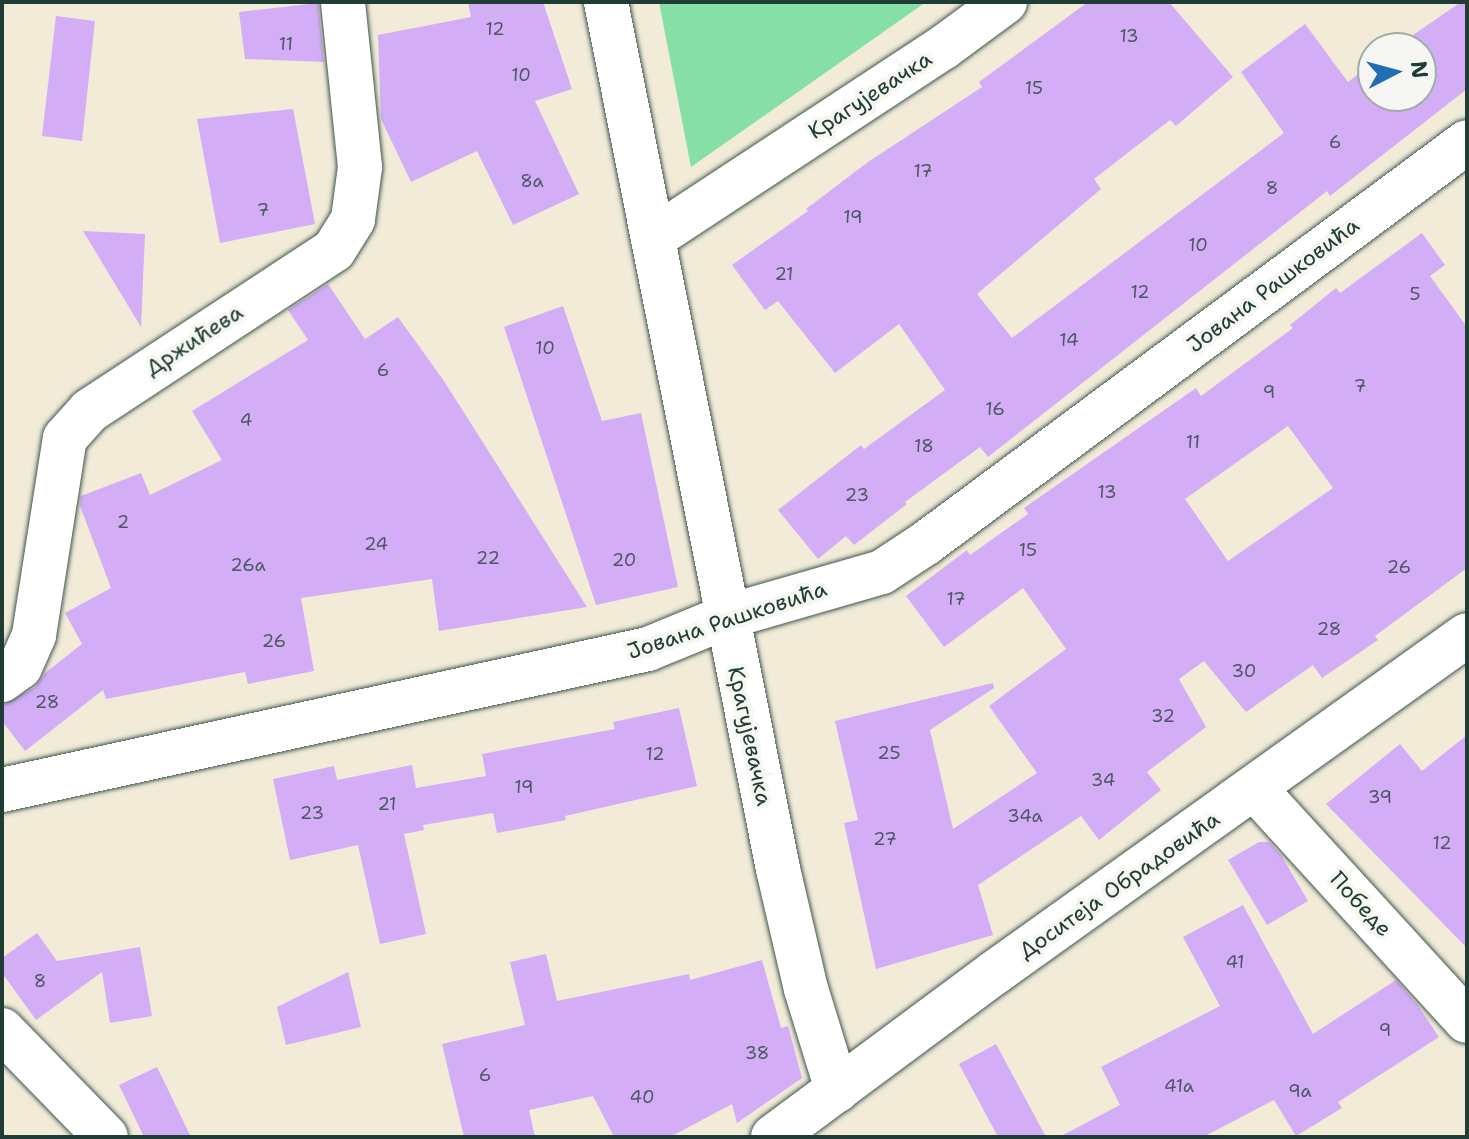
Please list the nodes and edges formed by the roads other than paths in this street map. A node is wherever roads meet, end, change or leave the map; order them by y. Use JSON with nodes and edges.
{"nodes":[{"id":1,"x":343,"y":2,"type":"edge"},
{"id":2,"x":606,"y":2,"type":"edge"},
{"id":3,"x":1005,"y":2,"type":"edge"},
{"id":4,"x":1467,"y":142,"type":"edge"},
{"id":5,"x":653,"y":238,"type":"junction"},
{"id":6,"x":726,"y":617,"type":"junction"},
{"id":7,"x":1467,"y":635,"type":"edge"},
{"id":8,"x":2,"y":680,"type":"edge"},
{"id":9,"x":1255,"y":789,"type":"junction"},
{"id":10,"x":2,"y":790,"type":"edge"},
{"id":11,"x":1467,"y":1021,"type":"edge"},
{"id":12,"x":2,"y":1030,"type":"edge"},
{"id":13,"x":837,"y":1090,"type":"junction"},
{"id":14,"x":106,"y":1137,"type":"edge"},
{"id":15,"x":773,"y":1137,"type":"edge"}],
"edges":[{"from":1,"to":8,"type":"street","name":"Држићева"},
{"from":2,"to":5,"type":"street","name":"Крагујевачка"},
{"from":3,"to":5,"type":"street","name":"Крагујевачка"},
{"from":4,"to":6,"type":"street","name":"Јована Рашковића"},
{"from":5,"to":6,"type":"street","name":"Крагујевачка"},
{"from":6,"to":10,"type":"street","name":"Јована Рашковића"},
{"from":6,"to":13,"type":"street","name":"Крагујевачка"},
{"from":7,"to":9,"type":"street","name":"Доситеја Обрадовића"},
{"from":9,"to":11,"type":"street","name":"Победе"},
{"from":9,"to":13,"type":"street","name":"Доситеја Обрадовића"},
{"from":12,"to":14,"type":"street"},
{"from":13,"to":15,"type":"street","name":"Доситеја Обрадовића"}]}
